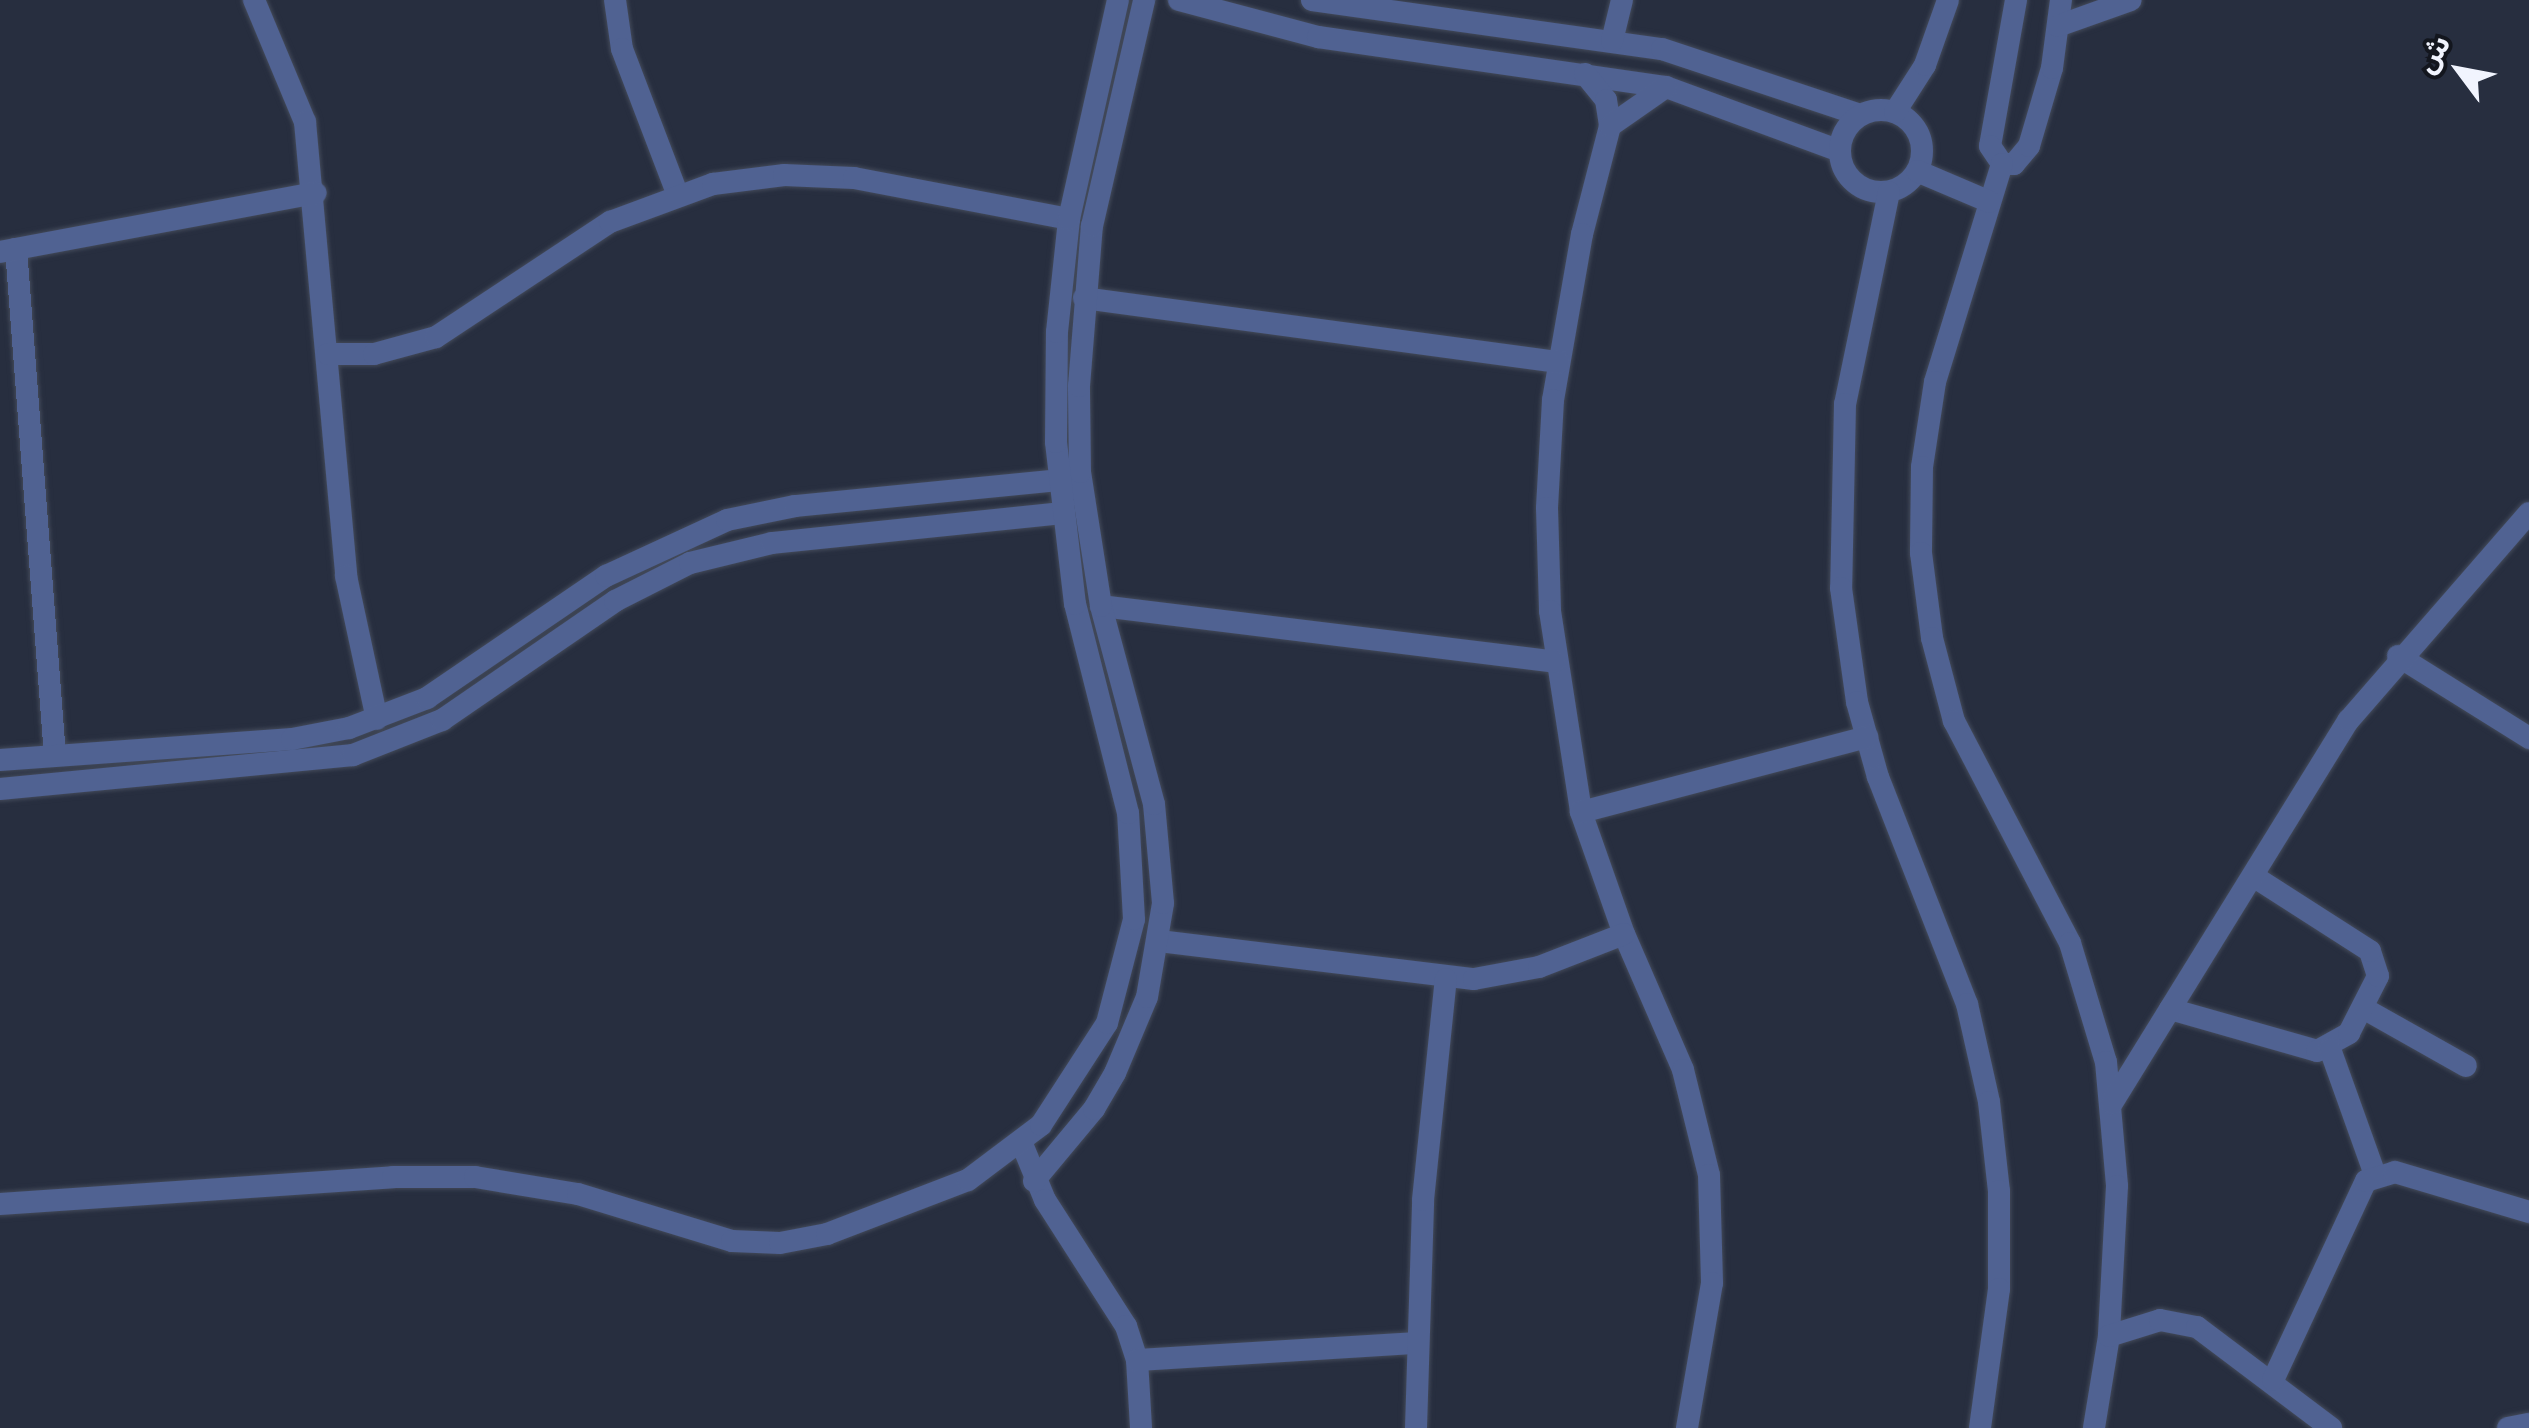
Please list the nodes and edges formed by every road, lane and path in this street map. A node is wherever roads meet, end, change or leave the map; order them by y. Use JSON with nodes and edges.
{"nodes":[{"id":1,"x":254,"y":0,"type":"edge"},
{"id":2,"x":615,"y":0,"type":"edge"},
{"id":3,"x":1118,"y":0,"type":"edge"},
{"id":4,"x":1144,"y":0,"type":"edge"},
{"id":5,"x":1179,"y":0,"type":"edge"},
{"id":6,"x":1312,"y":0,"type":"edge"},
{"id":7,"x":1622,"y":0,"type":"edge"},
{"id":8,"x":1948,"y":0,"type":"edge"},
{"id":9,"x":2016,"y":0,"type":"edge"},
{"id":10,"x":2061,"y":0,"type":"edge"},
{"id":11,"x":2131,"y":0,"type":"edge"},
{"id":12,"x":2058,"y":26,"type":"junction"},
{"id":13,"x":1612,"y":41,"type":"junction"},
{"id":14,"x":1584,"y":74,"type":"junction"},
{"id":15,"x":1666,"y":87,"type":"junction"},
{"id":16,"x":1895,"y":112,"type":"junction"},
{"id":17,"x":1860,"y":116,"type":"junction"},
{"id":18,"x":1610,"y":126,"type":"junction"},
{"id":19,"x":1840,"y":151,"type":"junction"},
{"id":20,"x":2002,"y":164,"type":"junction"},
{"id":21,"x":1917,"y":172,"type":"junction"},
{"id":22,"x":1888,"y":192,"type":"junction"},
{"id":23,"x":316,"y":193,"type":"junction"},
{"id":24,"x":677,"y":193,"type":"junction"},
{"id":25,"x":1990,"y":202,"type":"junction"},
{"id":26,"x":1069,"y":218,"type":"junction"},
{"id":27,"x":8,"y":250,"type":"edge"},
{"id":28,"x":1084,"y":298,"type":"junction"},
{"id":29,"x":328,"y":354,"type":"junction"},
{"id":30,"x":1559,"y":362,"type":"junction"},
{"id":31,"x":1058,"y":480,"type":"junction"},
{"id":32,"x":1061,"y":513,"type":"junction"},
{"id":33,"x":2529,"y":513,"type":"edge"},
{"id":34,"x":1101,"y":606,"type":"junction"},
{"id":35,"x":2398,"y":656,"type":"junction"},
{"id":36,"x":1555,"y":662,"type":"junction"},
{"id":37,"x":377,"y":720,"type":"junction"},
{"id":38,"x":1867,"y":737,"type":"junction"},
{"id":39,"x":2529,"y":738,"type":"edge"},
{"id":40,"x":55,"y":756,"type":"junction"},
{"id":41,"x":0,"y":760,"type":"edge"},
{"id":42,"x":0,"y":789,"type":"edge"},
{"id":43,"x":1582,"y":812,"type":"junction"},
{"id":44,"x":2252,"y":876,"type":"junction"},
{"id":45,"x":1624,"y":934,"type":"junction"},
{"id":46,"x":1158,"y":941,"type":"junction"},
{"id":47,"x":1446,"y":979,"type":"junction"},
{"id":48,"x":2364,"y":1008,"type":"junction"},
{"id":49,"x":2170,"y":1010,"type":"junction"},
{"id":50,"x":2330,"y":1049,"type":"junction"},
{"id":51,"x":2466,"y":1066,"type":"dead end"},
{"id":52,"x":2112,"y":1103,"type":"junction"},
{"id":53,"x":1022,"y":1144,"type":"junction"},
{"id":54,"x":2376,"y":1175,"type":"junction"},
{"id":55,"x":1034,"y":1181,"type":"junction"},
{"id":56,"x":0,"y":1204,"type":"edge"},
{"id":57,"x":2529,"y":1212,"type":"edge"},
{"id":58,"x":2109,"y":1336,"type":"junction"},
{"id":59,"x":1414,"y":1343,"type":"junction"},
{"id":60,"x":1136,"y":1360,"type":"junction"},
{"id":61,"x":2274,"y":1380,"type":"junction"},
{"id":62,"x":2529,"y":1424,"type":"edge"},
{"id":63,"x":1141,"y":1428,"type":"edge"},
{"id":64,"x":1416,"y":1428,"type":"edge"},
{"id":65,"x":1687,"y":1428,"type":"edge"},
{"id":66,"x":1980,"y":1428,"type":"edge"},
{"id":67,"x":2094,"y":1428,"type":"edge"},
{"id":68,"x":2331,"y":1428,"type":"edge"},
{"id":69,"x":2508,"y":1428,"type":"edge"}],
"edges":[{"from":1,"to":23,"type":"street"},
{"from":2,"to":24,"type":"street"},
{"from":3,"to":26,"type":"street"},
{"from":4,"to":28,"type":"street"},
{"from":5,"to":14,"type":"street"},
{"from":6,"to":13,"type":"street"},
{"from":7,"to":13,"type":"street"},
{"from":8,"to":16,"type":"street"},
{"from":9,"to":20,"type":"street"},
{"from":10,"to":12,"type":"street"},
{"from":11,"to":12,"type":"street"},
{"from":12,"to":20,"type":"street"},
{"from":13,"to":17,"type":"street"},
{"from":14,"to":15,"type":"street"},
{"from":14,"to":18,"type":"street"},
{"from":15,"to":18,"type":"street"},
{"from":15,"to":19,"type":"street"},
{"from":16,"to":17,"type":"street"},
{"from":16,"to":21,"type":"street"},
{"from":17,"to":19,"type":"street"},
{"from":18,"to":30,"type":"street"},
{"from":19,"to":22,"type":"street"},
{"from":20,"to":25,"type":"street"},
{"from":21,"to":22,"type":"street"},
{"from":21,"to":25,"type":"street"},
{"from":22,"to":38,"type":"street"},
{"from":23,"to":27,"type":"street"},
{"from":23,"to":29,"type":"street"},
{"from":24,"to":26,"type":"street"},
{"from":24,"to":29,"type":"street"},
{"from":25,"to":52,"type":"street"},
{"from":26,"to":31,"type":"street"},
{"from":27,"to":40,"type":"street"},
{"from":28,"to":30,"type":"street"},
{"from":28,"to":34,"type":"street"},
{"from":29,"to":37,"type":"street"},
{"from":30,"to":36,"type":"street"},
{"from":31,"to":32,"type":"street"},
{"from":31,"to":37,"type":"street"},
{"from":32,"to":42,"type":"street"},
{"from":32,"to":53,"type":"street"},
{"from":33,"to":35,"type":"street"},
{"from":34,"to":36,"type":"street"},
{"from":34,"to":46,"type":"street"},
{"from":35,"to":39,"type":"street"},
{"from":35,"to":44,"type":"street"},
{"from":36,"to":43,"type":"street"},
{"from":37,"to":40,"type":"street"},
{"from":38,"to":43,"type":"street"},
{"from":38,"to":66,"type":"street"},
{"from":40,"to":41,"type":"street"},
{"from":43,"to":45,"type":"street"},
{"from":44,"to":48,"type":"street"},
{"from":44,"to":49,"type":"street"},
{"from":45,"to":47,"type":"street"},
{"from":45,"to":65,"type":"street"},
{"from":46,"to":47,"type":"street"},
{"from":46,"to":55,"type":"street"},
{"from":47,"to":59,"type":"street"},
{"from":48,"to":50,"type":"street"},
{"from":48,"to":51,"type":"street"},
{"from":49,"to":50,"type":"street"},
{"from":49,"to":52,"type":"street"},
{"from":50,"to":54,"type":"street"},
{"from":52,"to":58,"type":"street"},
{"from":53,"to":55,"type":"street"},
{"from":53,"to":56,"type":"street"},
{"from":54,"to":57,"type":"street"},
{"from":54,"to":61,"type":"street"},
{"from":55,"to":60,"type":"street"},
{"from":58,"to":61,"type":"street"},
{"from":58,"to":67,"type":"street"},
{"from":59,"to":60,"type":"street"},
{"from":59,"to":64,"type":"street"},
{"from":60,"to":63,"type":"street"},
{"from":61,"to":68,"type":"street"},
{"from":62,"to":69,"type":"street"}]}
